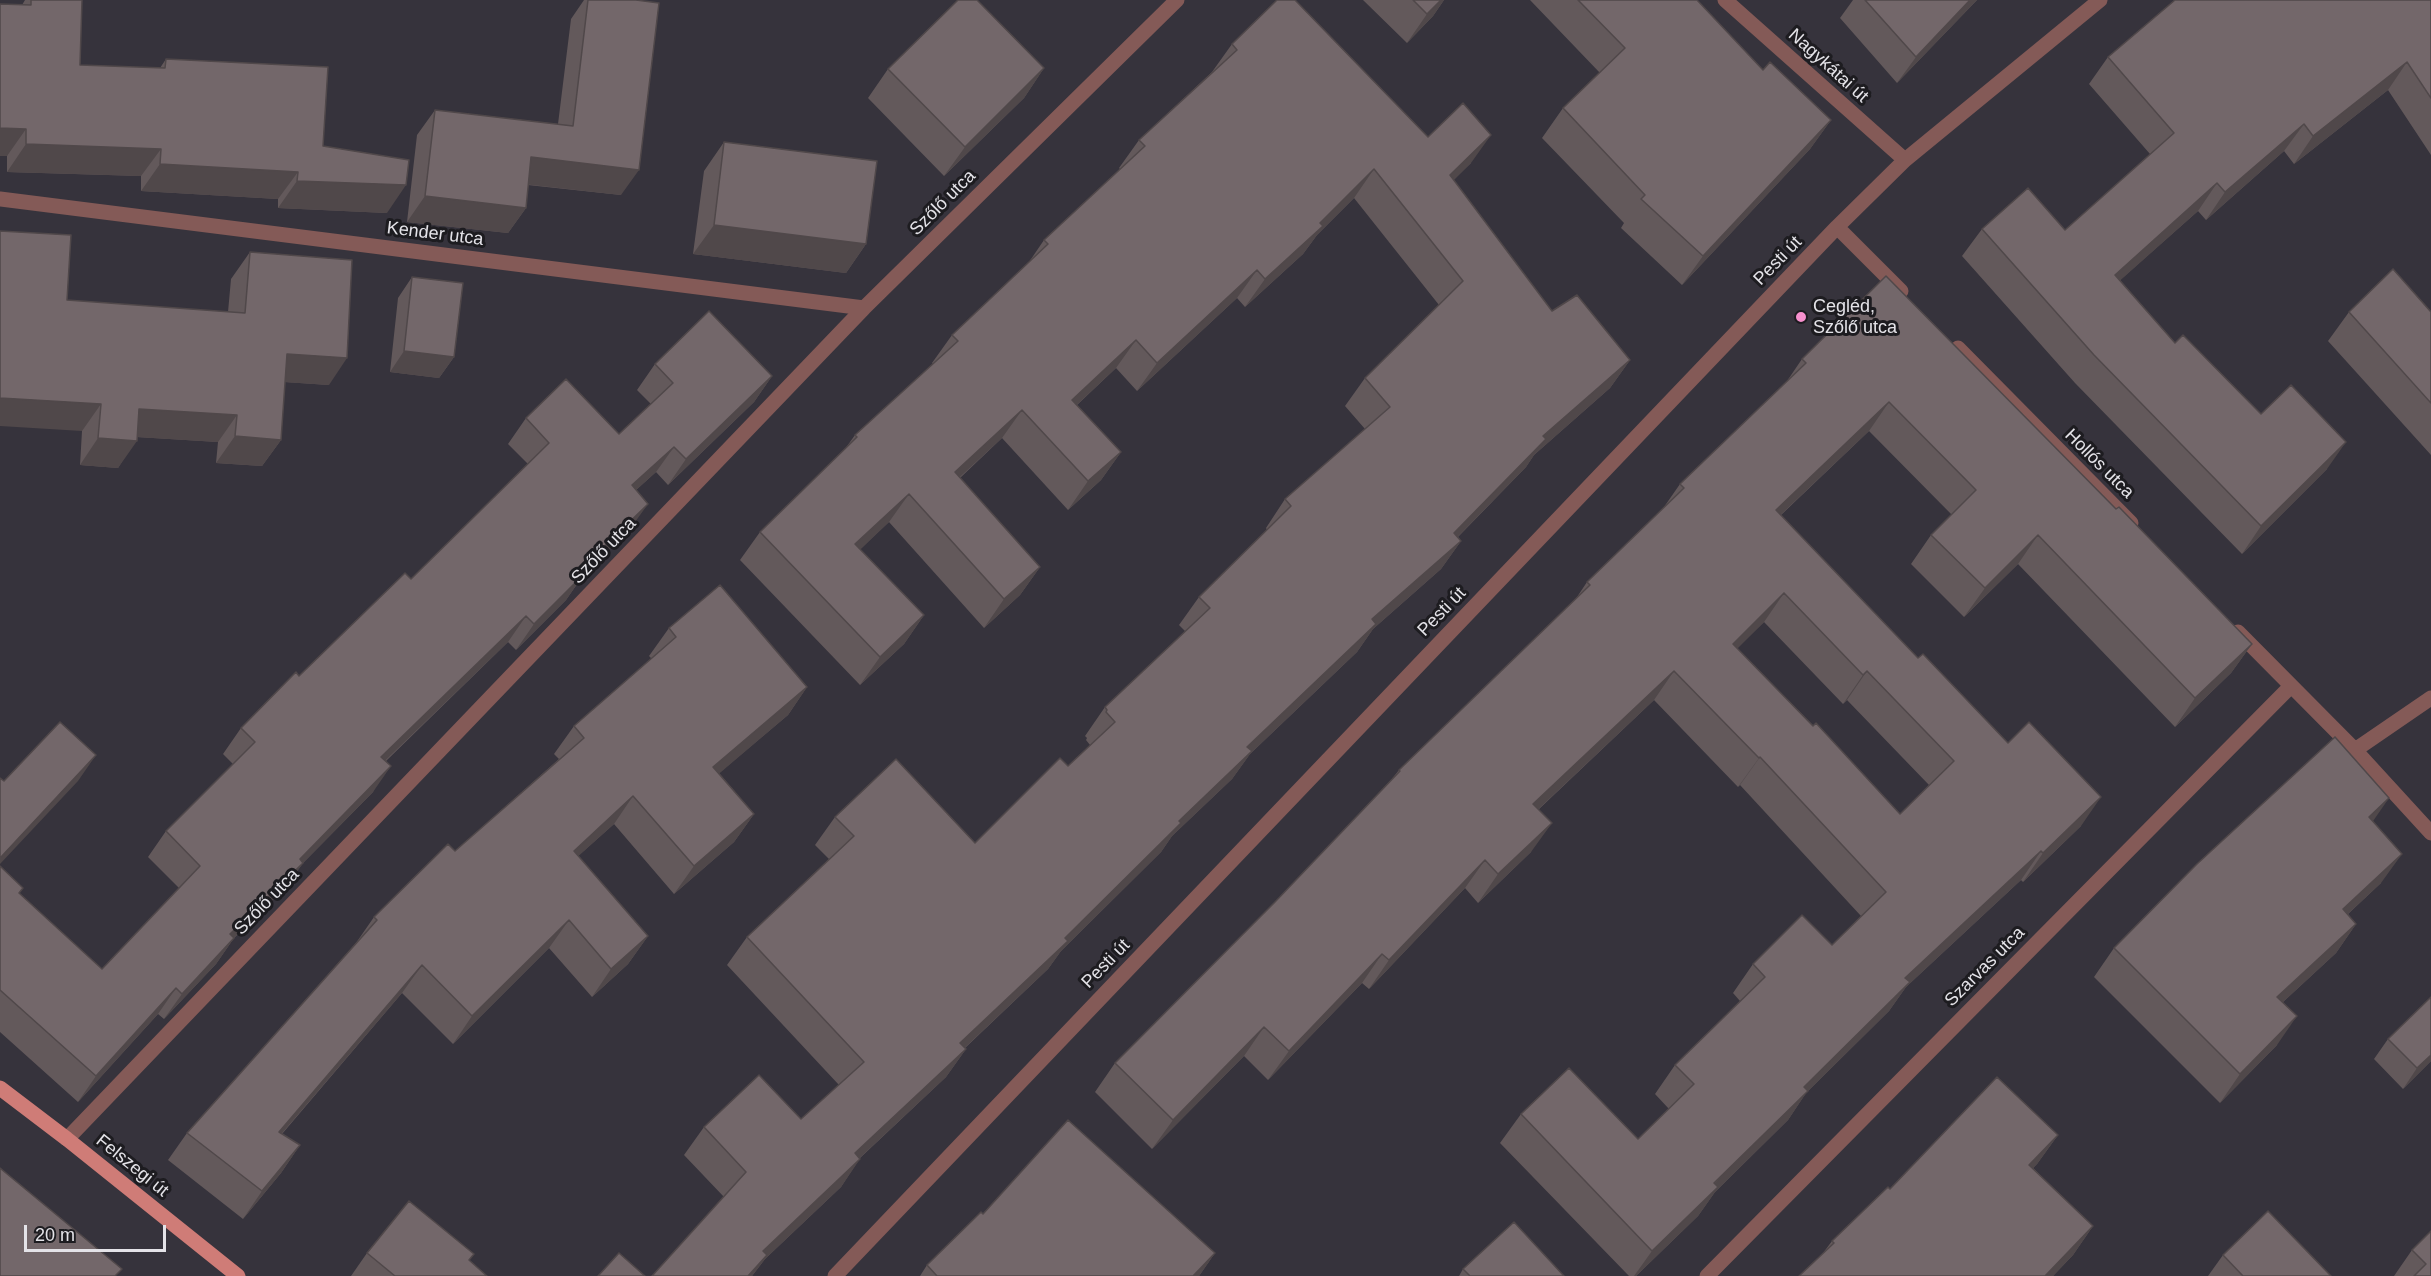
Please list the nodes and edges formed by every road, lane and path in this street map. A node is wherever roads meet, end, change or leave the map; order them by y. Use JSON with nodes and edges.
{"nodes":[{"id":1,"x":1177,"y":0,"type":"edge"},
{"id":2,"x":1725,"y":0,"type":"edge"},
{"id":3,"x":2100,"y":0,"type":"edge"},
{"id":4,"x":1905,"y":160,"type":"junction"},
{"id":5,"x":0,"y":199,"type":"edge"},
{"id":6,"x":1837,"y":227,"type":"junction"},
{"id":7,"x":1912,"y":302,"type":"edge"},
{"id":8,"x":864,"y":308,"type":"junction"},
{"id":9,"x":1946,"y":336,"type":"edge"},
{"id":10,"x":2140,"y":532,"type":"edge"},
{"id":11,"x":2224,"y":617,"type":"edge"},
{"id":12,"x":2291,"y":686,"type":"junction"},
{"id":13,"x":2431,"y":698,"type":"edge"},
{"id":14,"x":2355,"y":750,"type":"junction"},
{"id":15,"x":2431,"y":833,"type":"edge"},
{"id":16,"x":0,"y":1088,"type":"edge"},
{"id":17,"x":67,"y":1138,"type":"junction"},
{"id":18,"x":238,"y":1276,"type":"edge"},
{"id":19,"x":835,"y":1276,"type":"edge"},
{"id":20,"x":1707,"y":1276,"type":"edge"}],
"edges":[{"from":1,"to":8,"type":"street","name":"Szőlő utca"},
{"from":2,"to":4,"type":"street","name":"Nagykátai út"},
{"from":3,"to":4,"type":"street","name":"Pesti út"},
{"from":4,"to":6,"type":"street","name":"Pesti út"},
{"from":5,"to":8,"type":"street","name":"Kender utca"},
{"from":6,"to":7,"type":"street"},
{"from":6,"to":19,"type":"street","name":"Pesti út"},
{"from":8,"to":17,"type":"street","name":"Szőlő utca"},
{"from":9,"to":10,"type":"street","name":"Hollós utca"},
{"from":11,"to":12,"type":"street"},
{"from":12,"to":14,"type":"street"},
{"from":12,"to":20,"type":"street","name":"Szarvas utca"},
{"from":13,"to":14,"type":"street"},
{"from":14,"to":15,"type":"street"},
{"from":16,"to":17,"type":"main road","name":"Felszegi út"},
{"from":17,"to":18,"type":"main road","name":"Felszegi út"}]}
